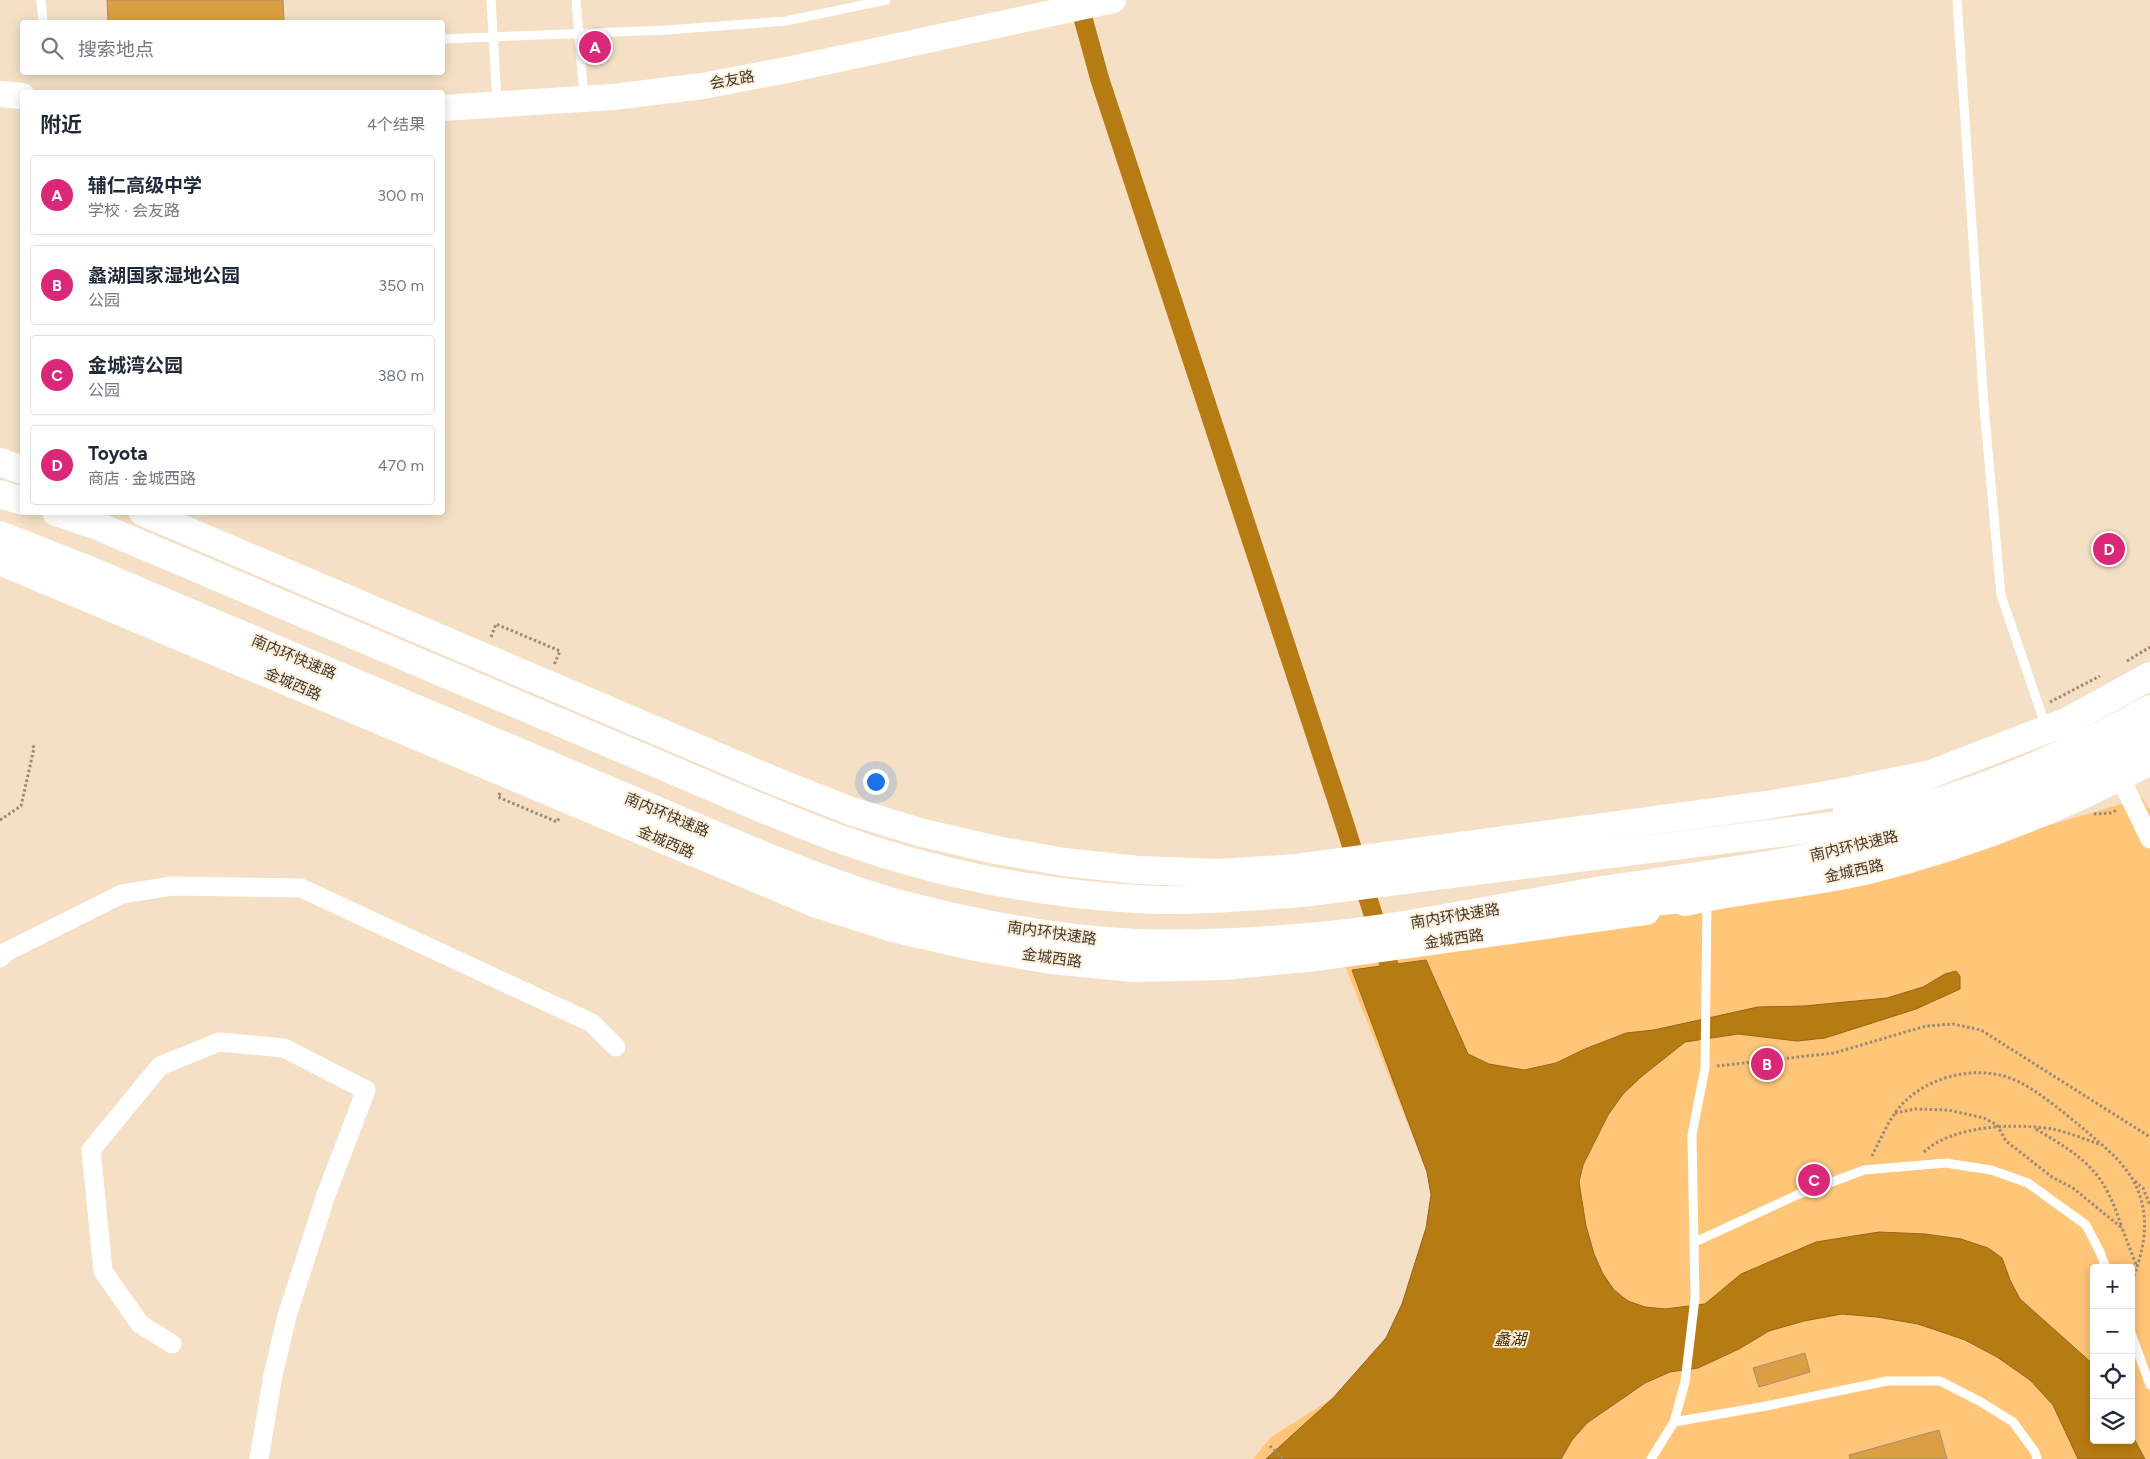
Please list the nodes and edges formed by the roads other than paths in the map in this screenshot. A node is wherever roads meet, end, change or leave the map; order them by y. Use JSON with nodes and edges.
{"nodes":[{"id":1,"x":41,"y":0,"type":"edge"},
{"id":2,"x":491,"y":0,"type":"edge"},
{"id":3,"x":576,"y":0,"type":"edge"},
{"id":4,"x":886,"y":0,"type":"edge"},
{"id":5,"x":1113,"y":0,"type":"edge"},
{"id":6,"x":1957,"y":0,"type":"edge"},
{"id":7,"x":43,"y":20,"type":"edge"},
{"id":8,"x":579,"y":34,"type":"junction"},
{"id":9,"x":493,"y":37,"type":"junction"},
{"id":10,"x":445,"y":39,"type":"edge"},
{"id":11,"x":0,"y":94,"type":"edge"},
{"id":12,"x":20,"y":96,"type":"edge"},
{"id":13,"x":584,"y":99,"type":"junction"},
{"id":14,"x":497,"y":104,"type":"junction"},
{"id":15,"x":445,"y":108,"type":"edge"},
{"id":16,"x":0,"y":462,"type":"edge"},
{"id":17,"x":20,"y":469,"type":"edge"},
{"id":18,"x":0,"y":494,"type":"edge"},
{"id":19,"x":20,"y":501,"type":"edge"},
{"id":20,"x":69,"y":515,"type":"edge"},
{"id":21,"x":150,"y":515,"type":"edge"},
{"id":22,"x":91,"y":520,"type":"edge"},
{"id":23,"x":0,"y":535,"type":"edge"},
{"id":24,"x":0,"y":561,"type":"edge"},
{"id":25,"x":2150,"y":676,"type":"edge"},
{"id":26,"x":2150,"y":709,"type":"edge"},
{"id":27,"x":2043,"y":719,"type":"junction"},
{"id":28,"x":2150,"y":735,"type":"edge"},
{"id":29,"x":2150,"y":761,"type":"edge"},
{"id":30,"x":1931,"y":774,"type":"junction"},
{"id":31,"x":2120,"y":777,"type":"junction"},
{"id":32,"x":1772,"y":833,"type":"junction"},
{"id":33,"x":2150,"y":839,"type":"edge"},
{"id":34,"x":1432,"y":863,"type":"junction"},
{"id":35,"x":1299,"y":880,"type":"junction"},
{"id":36,"x":1708,"y":897,"type":"junction"},
{"id":37,"x":1449,"y":929,"type":"junction"},
{"id":38,"x":1315,"y":947,"type":"junction"},
{"id":39,"x":0,"y":958,"type":"edge"},
{"id":40,"x":616,"y":1047,"type":"dead end"},
{"id":41,"x":1695,"y":1242,"type":"junction"},
{"id":42,"x":2104,"y":1264,"type":"edge"},
{"id":43,"x":172,"y":1344,"type":"dead end"},
{"id":44,"x":2135,"y":1344,"type":"edge"},
{"id":45,"x":2150,"y":1385,"type":"edge"},
{"id":46,"x":1674,"y":1422,"type":"junction"},
{"id":47,"x":259,"y":1459,"type":"edge"},
{"id":48,"x":1651,"y":1459,"type":"edge"},
{"id":49,"x":2037,"y":1459,"type":"edge"}],
"edges":[{"from":1,"to":7,"type":"lane"},
{"from":2,"to":9,"type":"lane"},
{"from":3,"to":8,"type":"lane"},
{"from":4,"to":8,"type":"lane"},
{"from":5,"to":13,"type":"street","name":"会友路"},
{"from":6,"to":27,"type":"lane"},
{"from":8,"to":9,"type":"lane"},
{"from":8,"to":13,"type":"lane"},
{"from":9,"to":10,"type":"lane"},
{"from":9,"to":14,"type":"lane"},
{"from":11,"to":12,"type":"street"},
{"from":13,"to":14,"type":"street","name":"会友路"},
{"from":14,"to":15,"type":"street","name":"会友路"},
{"from":16,"to":17,"type":"main road"},
{"from":18,"to":19,"type":"main road"},
{"from":20,"to":22,"type":"main road","name":"南内环快速路"},
{"from":21,"to":35,"type":"main road"},
{"from":22,"to":35,"type":"main road","name":"南内环快速路"},
{"from":23,"to":38,"type":"main road","name":"南内环快速路"},
{"from":24,"to":38,"type":"main road","name":"金城西路"},
{"from":25,"to":27,"type":"main road"},
{"from":26,"to":32,"type":"main road","name":"南内环快速路"},
{"from":27,"to":30,"type":"main road"},
{"from":28,"to":37,"type":"main road","name":"南内环快速路"},
{"from":29,"to":31,"type":"main road","name":"金城西路"},
{"from":30,"to":32,"type":"main road"},
{"from":30,"to":34,"type":"main road"},
{"from":31,"to":33,"type":"street"},
{"from":31,"to":36,"type":"main road","name":"金城西路"},
{"from":32,"to":34,"type":"main road","name":"南内环快速路"},
{"from":34,"to":35,"type":"main road","name":"南内环快速路"},
{"from":36,"to":37,"type":"main road","name":"金城西路"},
{"from":36,"to":41,"type":"lane"},
{"from":37,"to":38,"type":"main road","name":"南内环快速路"},
{"from":39,"to":40,"type":"street"},
{"from":41,"to":42,"type":"lane"},
{"from":41,"to":46,"type":"lane"},
{"from":43,"to":47,"type":"street"},
{"from":44,"to":45,"type":"lane"},
{"from":46,"to":48,"type":"lane"},
{"from":46,"to":49,"type":"lane"}]}
